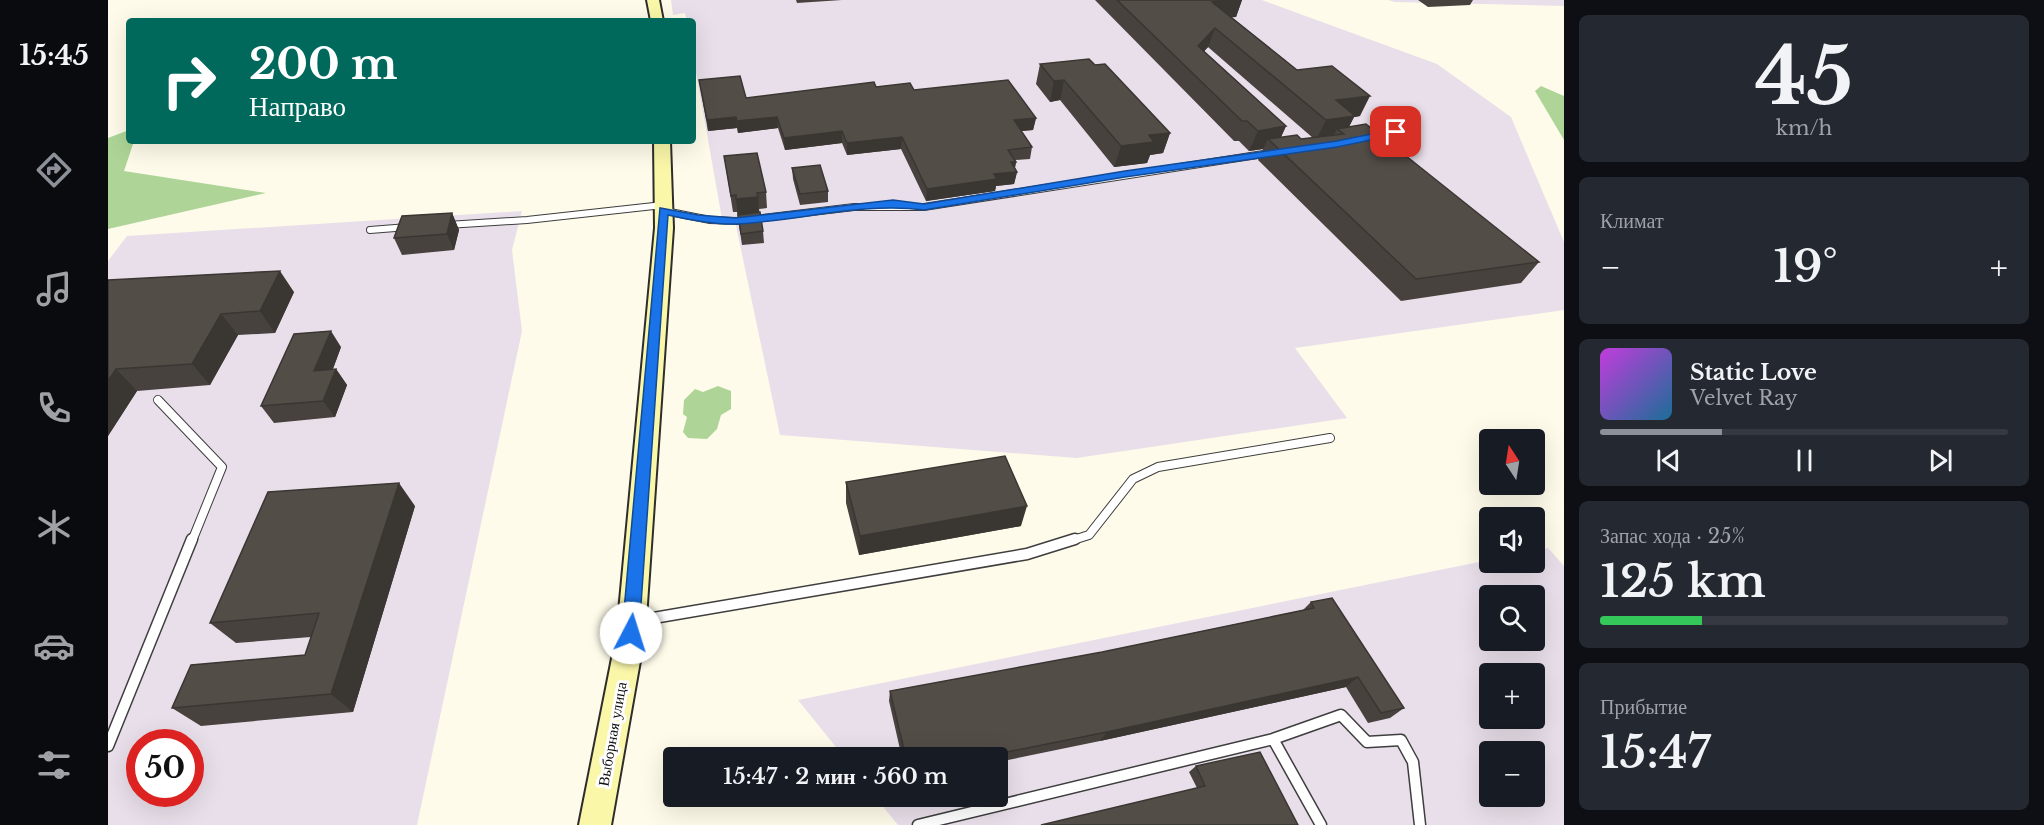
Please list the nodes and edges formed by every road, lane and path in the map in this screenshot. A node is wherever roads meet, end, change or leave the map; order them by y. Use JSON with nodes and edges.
{"nodes":[{"id":1,"x":653,"y":0,"type":"edge"},
{"id":2,"x":656,"y":18,"type":"edge"},
{"id":3,"x":1396,"y":132,"type":"dead end"},
{"id":4,"x":1367,"y":138,"type":"edge"},
{"id":5,"x":662,"y":144,"type":"edge"},
{"id":6,"x":1275,"y":153,"type":"edge"},
{"id":7,"x":663,"y":207,"type":"junction"},
{"id":8,"x":437,"y":225,"type":"edge"},
{"id":9,"x":415,"y":227,"type":"edge"},
{"id":10,"x":370,"y":230,"type":"dead end"},
{"id":11,"x":158,"y":400,"type":"dead end"},
{"id":12,"x":1330,"y":438,"type":"dead end"},
{"id":13,"x":632,"y":622,"type":"junction"},
{"id":14,"x":1273,"y":740,"type":"junction"},
{"id":15,"x":108,"y":746,"type":"edge"},
{"id":16,"x":595,"y":825,"type":"edge"},
{"id":17,"x":918,"y":825,"type":"edge"},
{"id":18,"x":1321,"y":825,"type":"edge"},
{"id":19,"x":1420,"y":825,"type":"edge"}],
"edges":[{"from":1,"to":2,"type":"main road"},
{"from":3,"to":4,"type":"lane"},
{"from":5,"to":7,"type":"main road","name":"Выборная улица"},
{"from":6,"to":7,"type":"lane"},
{"from":7,"to":8,"type":"lane"},
{"from":7,"to":13,"type":"main road","name":"Выборная улица"},
{"from":9,"to":10,"type":"lane"},
{"from":11,"to":15,"type":"lane"},
{"from":12,"to":13,"type":"lane"},
{"from":13,"to":16,"type":"main road","name":"Выборная улица"},
{"from":14,"to":17,"type":"lane"},
{"from":14,"to":18,"type":"lane"},
{"from":14,"to":19,"type":"lane"}]}
